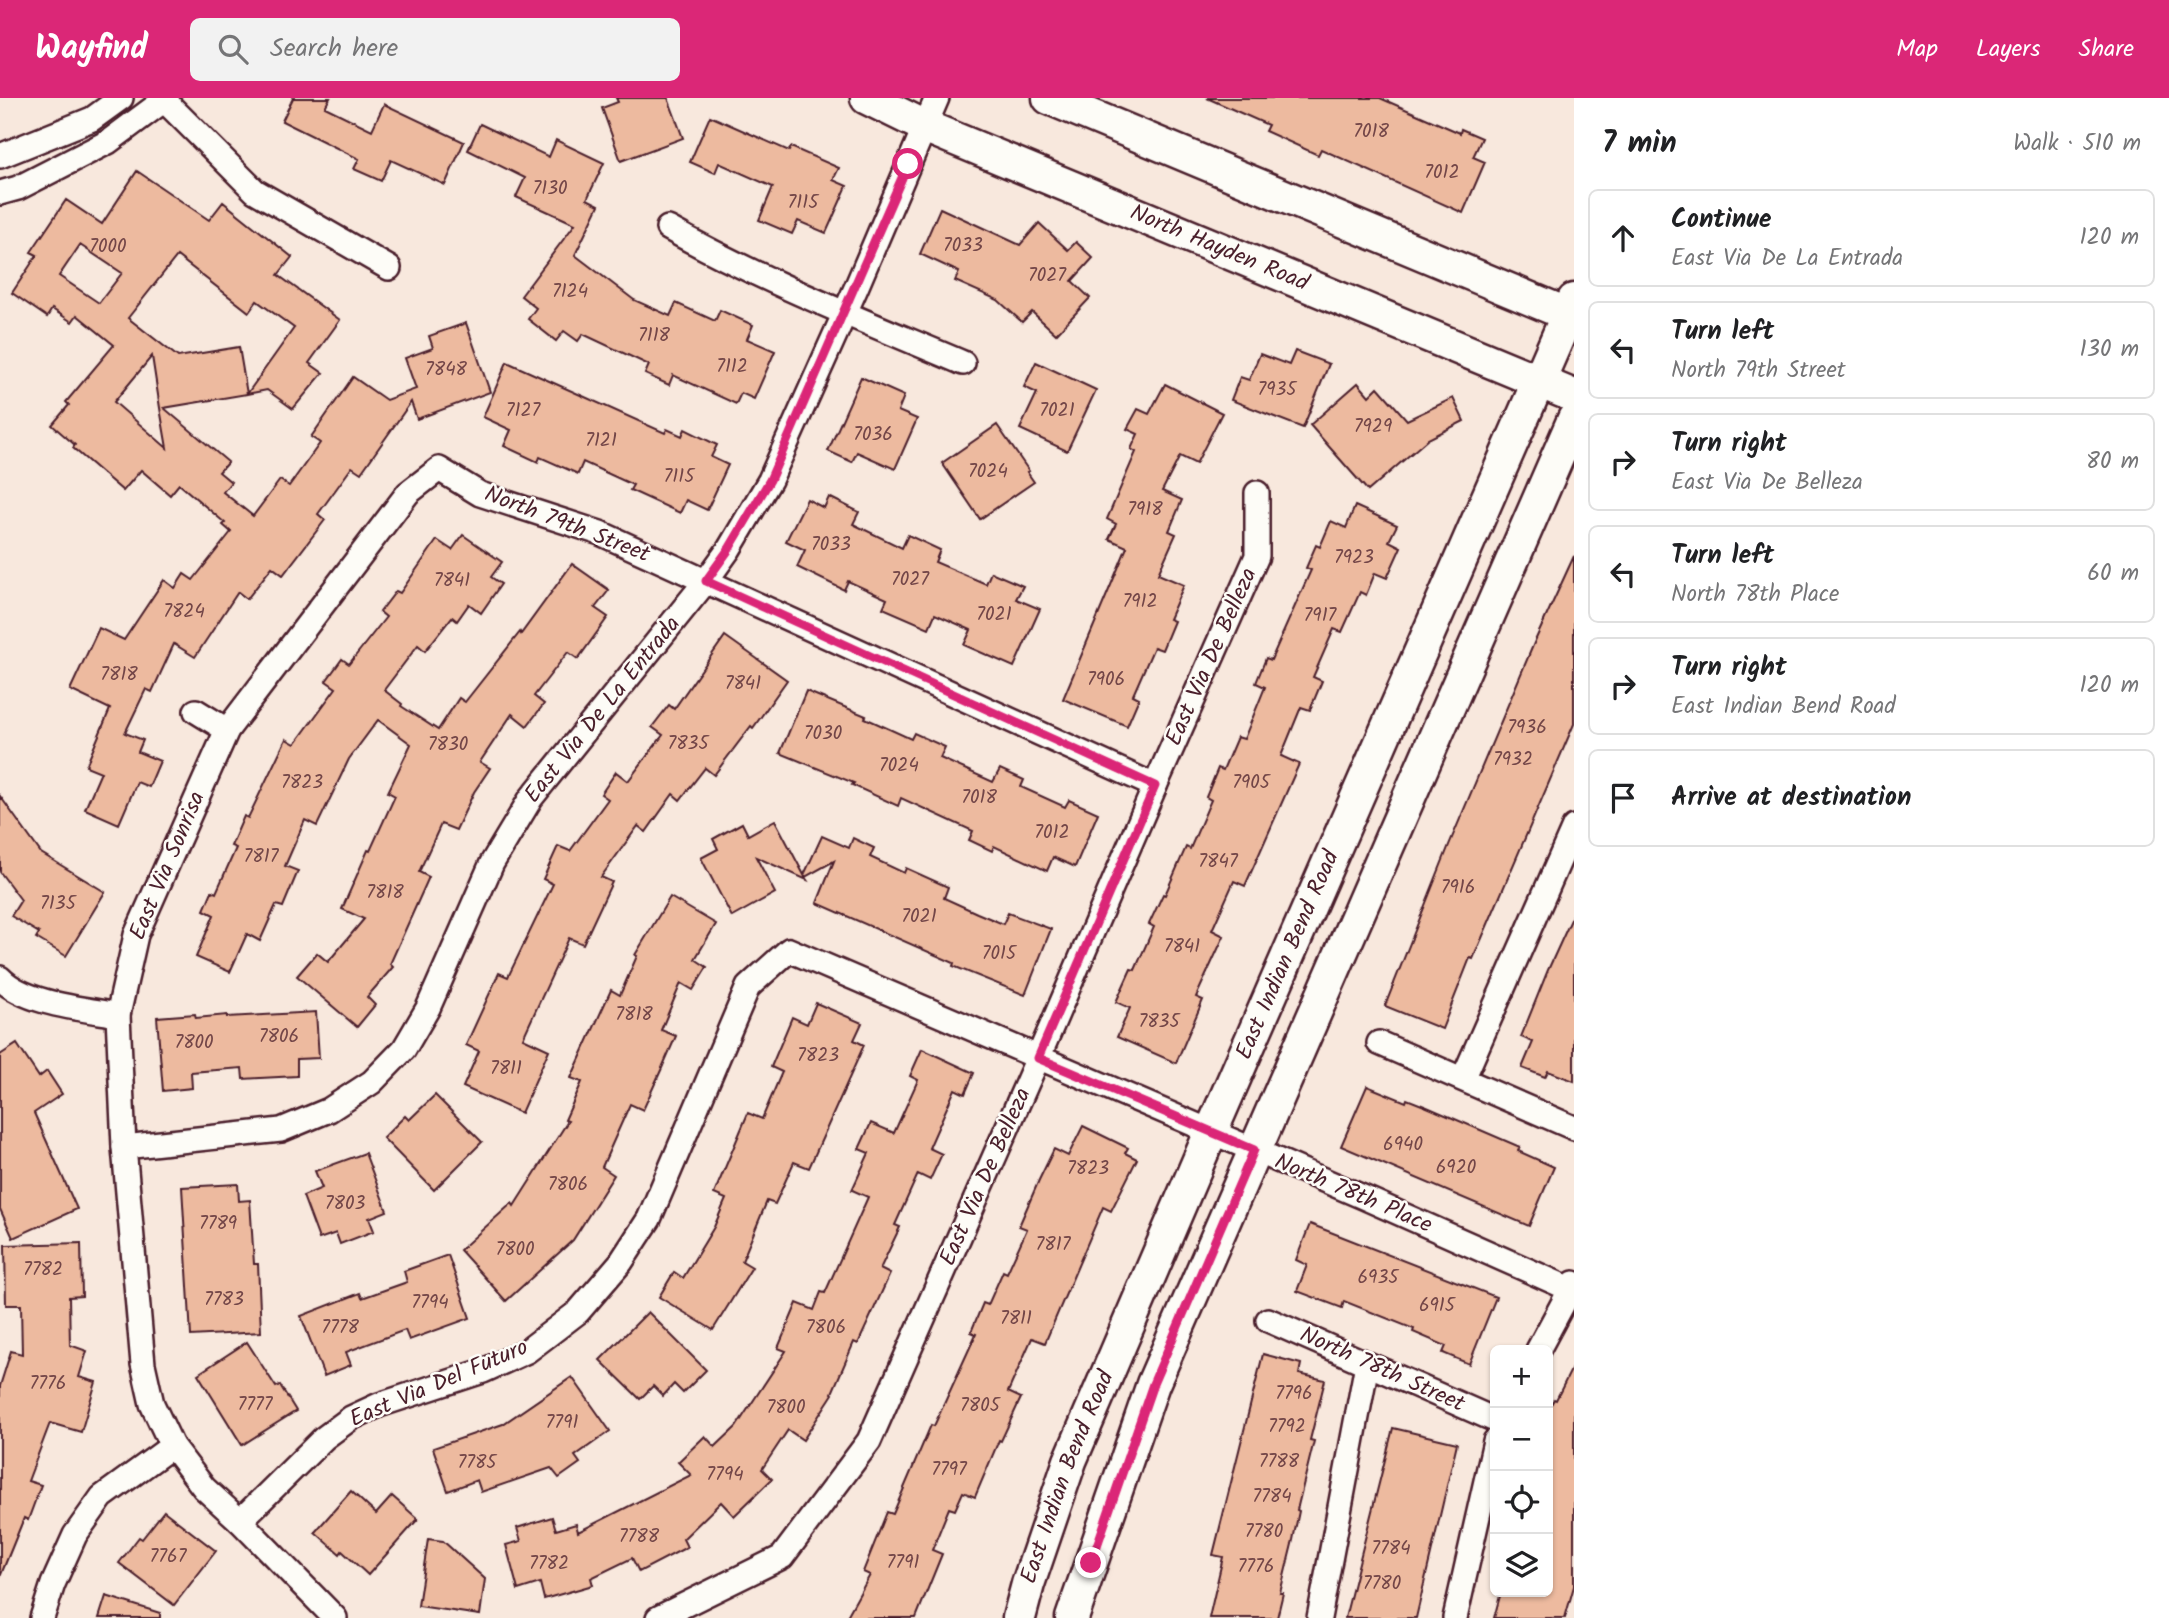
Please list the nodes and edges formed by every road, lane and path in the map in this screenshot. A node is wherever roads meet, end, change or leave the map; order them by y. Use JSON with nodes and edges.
{"nodes":[{"id":1,"x":121,"y":98,"type":"edge"},
{"id":2,"x":867,"y":98,"type":"edge"},
{"id":3,"x":1049,"y":98,"type":"edge"},
{"id":4,"x":164,"y":99,"type":"edge"},
{"id":5,"x":930,"y":112,"type":"edge"},
{"id":6,"x":0,"y":156,"type":"edge"},
{"id":7,"x":0,"y":193,"type":"edge"},
{"id":8,"x":668,"y":228,"type":"dead end"},
{"id":9,"x":389,"y":268,"type":"dead end"},
{"id":10,"x":1572,"y":310,"type":"edge"},
{"id":11,"x":845,"y":313,"type":"junction"},
{"id":12,"x":963,"y":363,"type":"dead end"},
{"id":13,"x":1538,"y":382,"type":"junction"},
{"id":14,"x":1574,"y":396,"type":"edge"},
{"id":15,"x":1574,"y":419,"type":"edge"},
{"id":16,"x":439,"y":469,"type":"joint"},
{"id":17,"x":1257,"y":493,"type":"dead end"},
{"id":18,"x":706,"y":581,"type":"junction"},
{"id":19,"x":196,"y":711,"type":"dead end"},
{"id":20,"x":227,"y":730,"type":"junction"},
{"id":21,"x":1155,"y":786,"type":"junction"},
{"id":22,"x":1574,"y":827,"type":"edge"},
{"id":23,"x":789,"y":950,"type":"joint"},
{"id":24,"x":0,"y":978,"type":"edge"},
{"id":25,"x":118,"y":1015,"type":"junction"},
{"id":26,"x":1379,"y":1043,"type":"dead end"},
{"id":27,"x":1038,"y":1058,"type":"junction"},
{"id":28,"x":1463,"y":1079,"type":"junction"},
{"id":29,"x":1574,"y":1128,"type":"edge"},
{"id":30,"x":1211,"y":1132,"type":"junction"},
{"id":31,"x":124,"y":1147,"type":"junction"},
{"id":32,"x":1254,"y":1150,"type":"junction"},
{"id":33,"x":1572,"y":1286,"type":"edge"},
{"id":34,"x":1268,"y":1320,"type":"dead end"},
{"id":35,"x":1541,"y":1345,"type":"edge"},
{"id":36,"x":1367,"y":1364,"type":"junction"},
{"id":37,"x":1490,"y":1418,"type":"edge"},
{"id":38,"x":172,"y":1446,"type":"junction"},
{"id":39,"x":1490,"y":1463,"type":"edge"},
{"id":40,"x":240,"y":1521,"type":"junction"},
{"id":41,"x":43,"y":1618,"type":"edge"},
{"id":42,"x":335,"y":1618,"type":"edge"},
{"id":43,"x":658,"y":1618,"type":"edge"},
{"id":44,"x":1019,"y":1618,"type":"edge"},
{"id":45,"x":1072,"y":1618,"type":"edge"},
{"id":46,"x":1319,"y":1618,"type":"edge"},
{"id":47,"x":1455,"y":1618,"type":"edge"}],
"edges":[{"from":1,"to":6,"type":"street"},
{"from":2,"to":5,"type":"main road","name":"North Hayden Road"},
{"from":3,"to":10,"type":"main road"},
{"from":4,"to":7,"type":"street"},
{"from":4,"to":9,"type":"street"},
{"from":5,"to":11,"type":"street","name":"East Via De La Entrada"},
{"from":5,"to":13,"type":"main road","name":"North Hayden Road"},
{"from":8,"to":11,"type":"street"},
{"from":10,"to":13,"type":"main road","name":"East Indian Bend Road"},
{"from":11,"to":12,"type":"street"},
{"from":11,"to":18,"type":"street","name":"East Via De La Entrada"},
{"from":13,"to":14,"type":"main road","name":"North Hayden Road"},
{"from":13,"to":30,"type":"main road","name":"East Indian Bend Road"},
{"from":15,"to":32,"type":"main road","name":"East Indian Bend Road"},
{"from":16,"to":18,"type":"street","name":"North 79th Street"},
{"from":16,"to":20,"type":"street","name":"East Via Sonrisa"},
{"from":17,"to":21,"type":"street","name":"East Via De Belleza"},
{"from":18,"to":21,"type":"street","name":"North 79th Street"},
{"from":18,"to":31,"type":"street","name":"East Via De La Entrada"},
{"from":19,"to":20,"type":"street"},
{"from":20,"to":25,"type":"street","name":"East Via Sonrisa"},
{"from":21,"to":27,"type":"street","name":"East Via De Belleza"},
{"from":22,"to":28,"type":"street"},
{"from":23,"to":27,"type":"street","name":"North 78th Place"},
{"from":23,"to":40,"type":"street","name":"East Via Del Futuro"},
{"from":24,"to":25,"type":"street"},
{"from":25,"to":31,"type":"street","name":"East Via Sonrisa"},
{"from":26,"to":28,"type":"street"},
{"from":27,"to":30,"type":"street","name":"North 78th Place"},
{"from":27,"to":43,"type":"street","name":"East Via De Belleza"},
{"from":28,"to":29,"type":"street"},
{"from":30,"to":32,"type":"street","name":"North 78th Place"},
{"from":30,"to":44,"type":"main road","name":"East Indian Bend Road"},
{"from":31,"to":38,"type":"street","name":"East Via Sonrisa"},
{"from":32,"to":33,"type":"street","name":"North 78th Place"},
{"from":32,"to":45,"type":"main road","name":"East Indian Bend Road"},
{"from":33,"to":35,"type":"street"},
{"from":34,"to":36,"type":"street","name":"North 78th Street"},
{"from":36,"to":37,"type":"street","name":"North 78th Street"},
{"from":36,"to":46,"type":"street"},
{"from":38,"to":40,"type":"street","name":"East Via Sonrisa"},
{"from":38,"to":41,"type":"street"},
{"from":39,"to":47,"type":"street"},
{"from":40,"to":42,"type":"street"}]}
